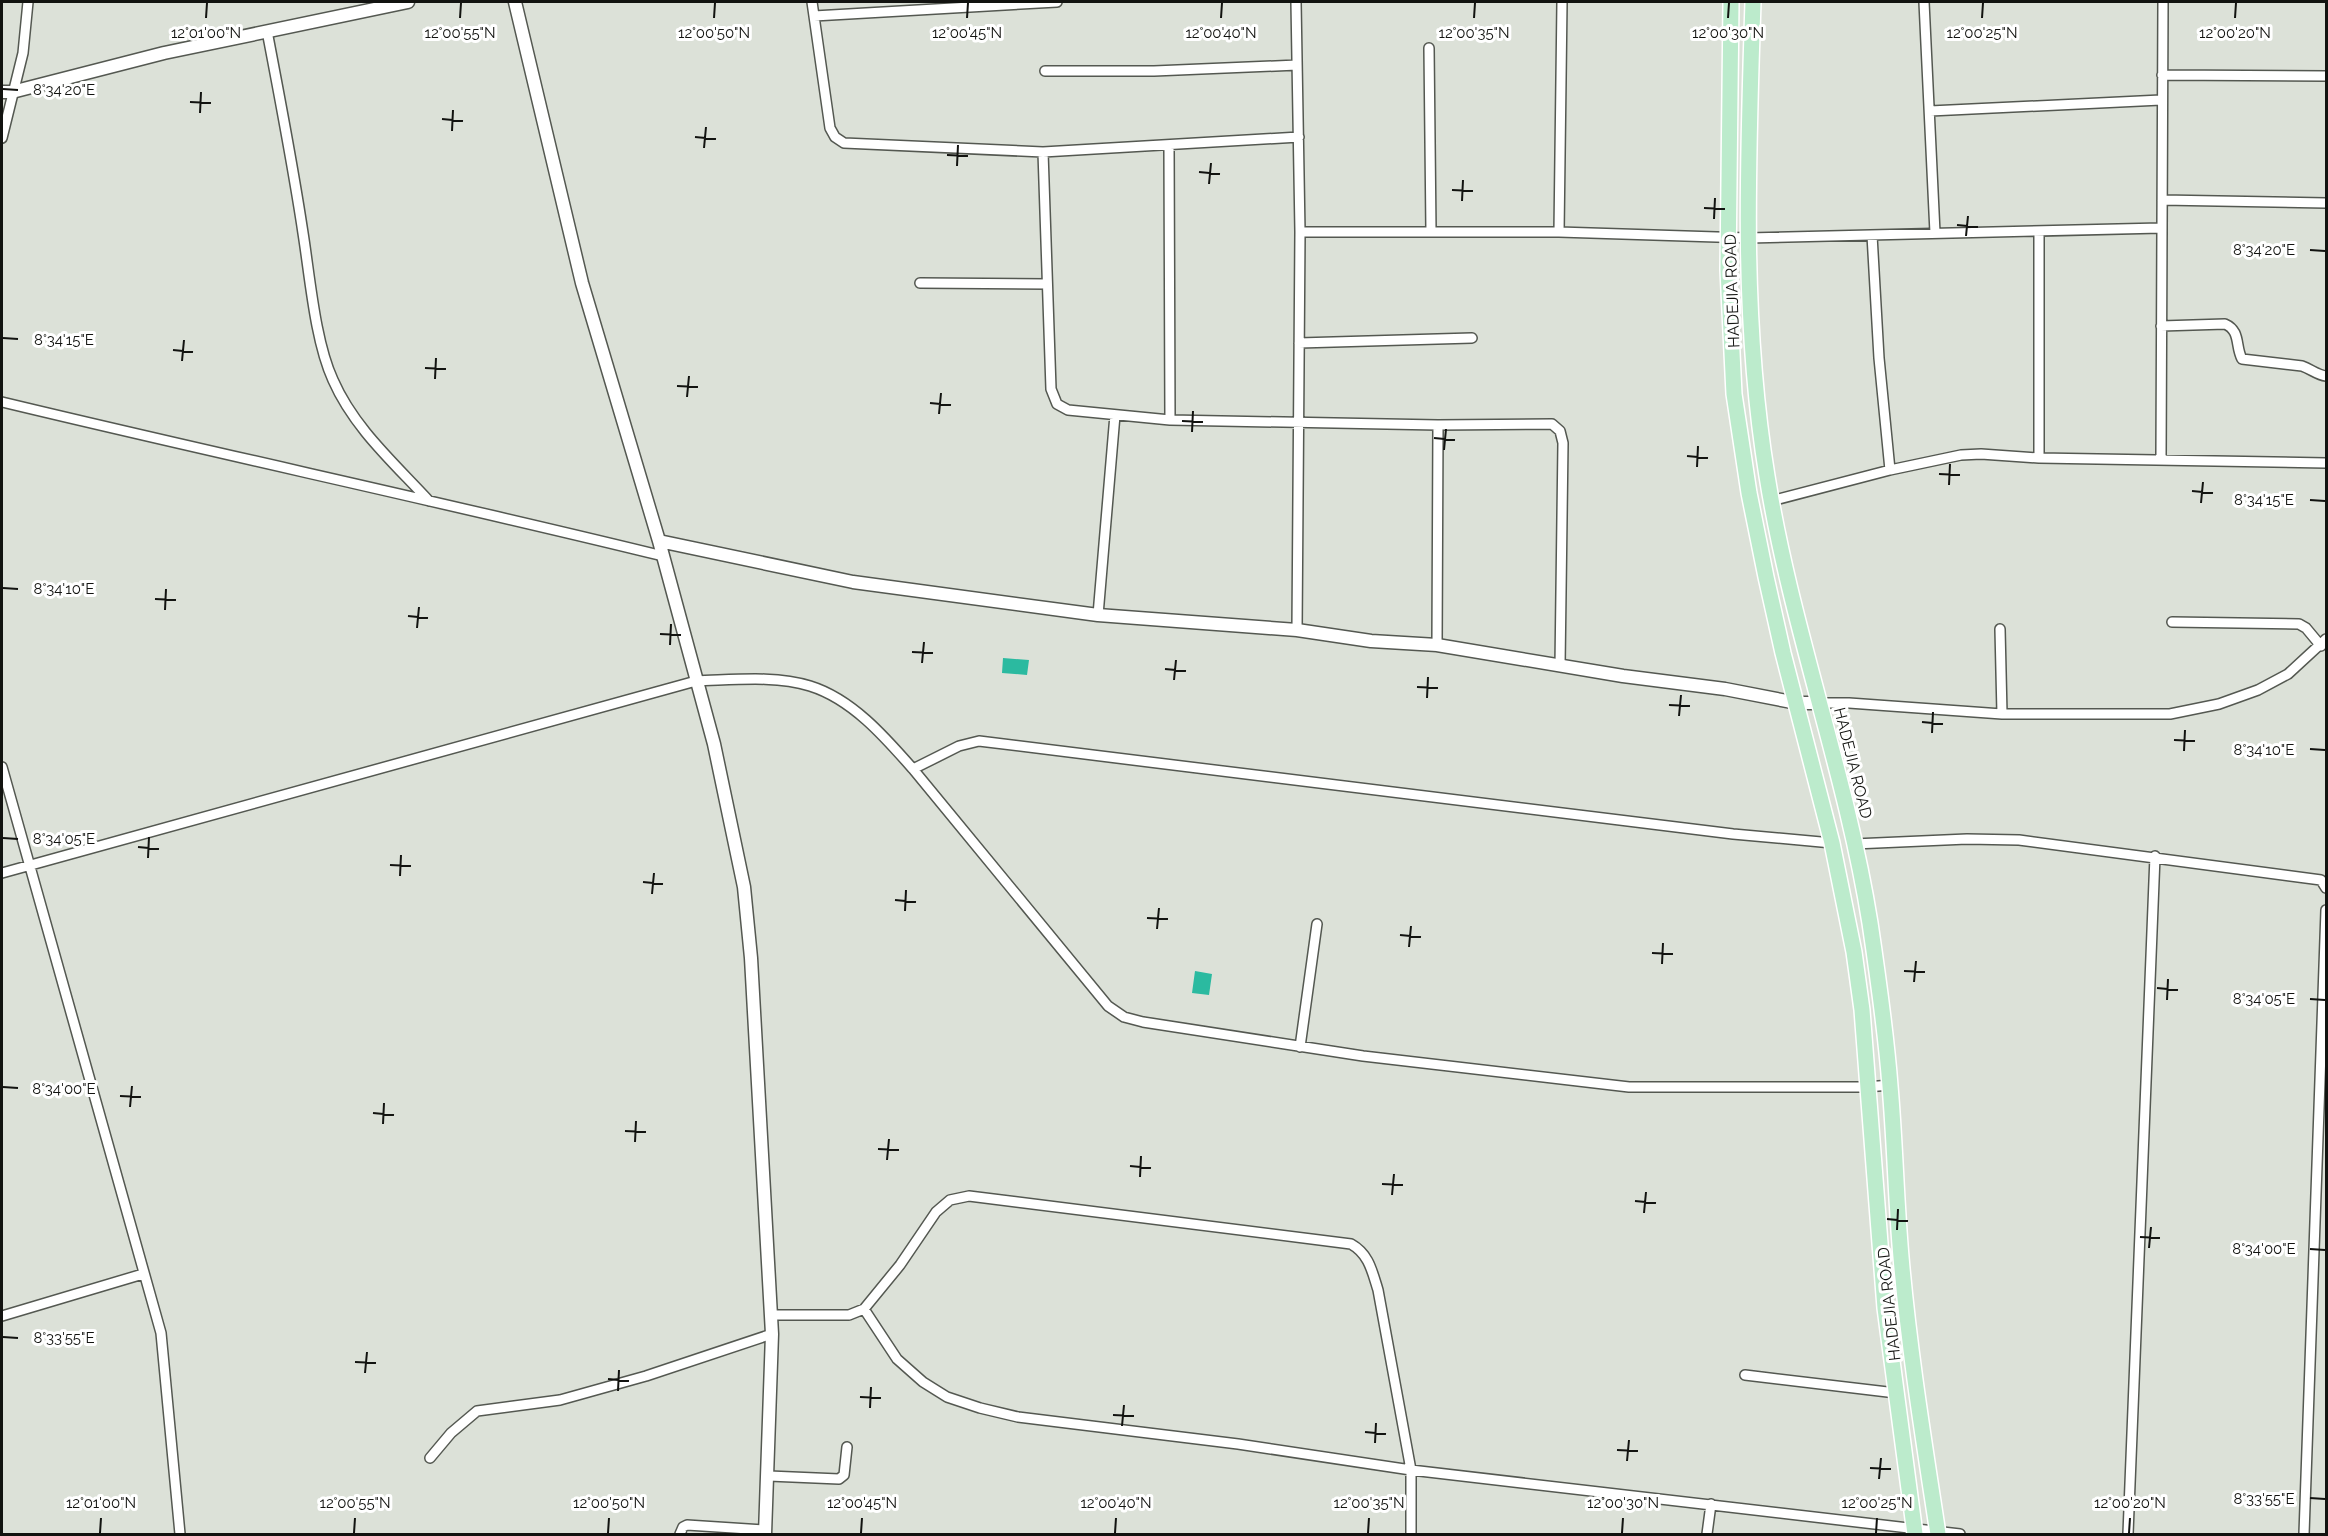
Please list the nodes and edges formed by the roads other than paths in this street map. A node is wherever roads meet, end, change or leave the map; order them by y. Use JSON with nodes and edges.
{"nodes":[{"id":1,"x":28,"y":2,"type":"edge"},
{"id":2,"x":408,"y":2,"type":"edge"},
{"id":3,"x":515,"y":2,"type":"edge"},
{"id":4,"x":812,"y":2,"type":"edge"},
{"id":5,"x":1058,"y":2,"type":"edge"},
{"id":6,"x":1296,"y":2,"type":"edge"},
{"id":7,"x":1562,"y":2,"type":"edge"},
{"id":8,"x":1731,"y":2,"type":"edge"},
{"id":9,"x":1753,"y":2,"type":"edge"},
{"id":10,"x":1924,"y":2,"type":"edge"},
{"id":11,"x":2163,"y":2,"type":"edge"},
{"id":12,"x":814,"y":16,"type":"junction"},
{"id":13,"x":267,"y":31,"type":"junction"},
{"id":14,"x":1429,"y":48,"type":"dead end"},
{"id":15,"x":1297,"y":65,"type":"junction"},
{"id":16,"x":1044,"y":71,"type":"dead end"},
{"id":17,"x":2162,"y":75,"type":"junction"},
{"id":18,"x":2326,"y":76,"type":"edge"},
{"id":19,"x":7,"y":92,"type":"edge"},
{"id":20,"x":2161,"y":100,"type":"junction"},
{"id":21,"x":1930,"y":111,"type":"junction"},
{"id":22,"x":1299,"y":137,"type":"junction"},
{"id":23,"x":2,"y":138,"type":"edge"},
{"id":24,"x":1169,"y":145,"type":"junction"},
{"id":25,"x":1043,"y":152,"type":"junction"},
{"id":26,"x":2162,"y":200,"type":"junction"},
{"id":27,"x":2326,"y":203,"type":"edge"},
{"id":28,"x":2161,"y":228,"type":"junction"},
{"id":29,"x":2039,"y":231,"type":"junction"},
{"id":30,"x":1300,"y":232,"type":"junction"},
{"id":31,"x":1431,"y":232,"type":"junction"},
{"id":32,"x":1560,"y":232,"type":"junction"},
{"id":33,"x":1935,"y":233,"type":"junction"},
{"id":34,"x":1872,"y":235,"type":"junction"},
{"id":35,"x":1728,"y":238,"type":"junction"},
{"id":36,"x":1748,"y":238,"type":"junction"},
{"id":37,"x":920,"y":283,"type":"dead end"},
{"id":38,"x":1047,"y":284,"type":"junction"},
{"id":39,"x":2161,"y":326,"type":"junction"},
{"id":40,"x":1473,"y":338,"type":"dead end"},
{"id":41,"x":1299,"y":343,"type":"junction"},
{"id":42,"x":2326,"y":376,"type":"edge"},
{"id":43,"x":2,"y":402,"type":"edge"},
{"id":44,"x":1115,"y":415,"type":"junction"},
{"id":45,"x":1170,"y":420,"type":"junction"},
{"id":46,"x":1298,"y":421,"type":"junction"},
{"id":47,"x":1438,"y":425,"type":"junction"},
{"id":48,"x":2039,"y":458,"type":"junction"},
{"id":49,"x":2161,"y":459,"type":"junction"},
{"id":50,"x":2326,"y":463,"type":"edge"},
{"id":51,"x":1890,"y":470,"type":"junction"},
{"id":52,"x":429,"y":501,"type":"junction"},
{"id":53,"x":1771,"y":501,"type":"junction"},
{"id":54,"x":659,"y":541,"type":"junction"},
{"id":55,"x":663,"y":556,"type":"junction"},
{"id":56,"x":1098,"y":615,"type":"junction"},
{"id":57,"x":2172,"y":622,"type":"dead end"},
{"id":58,"x":2000,"y":629,"type":"dead end"},
{"id":59,"x":1297,"y":630,"type":"junction"},
{"id":60,"x":2324,"y":643,"type":"edge"},
{"id":61,"x":1437,"y":645,"type":"junction"},
{"id":62,"x":1560,"y":666,"type":"junction"},
{"id":63,"x":696,"y":681,"type":"junction"},
{"id":64,"x":1797,"y":703,"type":"junction"},
{"id":65,"x":1819,"y":703,"type":"junction"},
{"id":66,"x":2002,"y":714,"type":"junction"},
{"id":67,"x":2,"y":767,"type":"edge"},
{"id":68,"x":913,"y":769,"type":"junction"},
{"id":69,"x":1832,"y":843,"type":"junction"},
{"id":70,"x":1854,"y":844,"type":"junction"},
{"id":71,"x":2155,"y":856,"type":"junction"},
{"id":72,"x":30,"y":865,"type":"junction"},
{"id":73,"x":2,"y":873,"type":"edge"},
{"id":74,"x":2326,"y":888,"type":"edge"},
{"id":75,"x":2326,"y":910,"type":"edge"},
{"id":76,"x":1317,"y":924,"type":"dead end"},
{"id":77,"x":1300,"y":1047,"type":"junction"},
{"id":78,"x":1890,"y":1085,"type":"junction"},
{"id":79,"x":1867,"y":1087,"type":"junction"},
{"id":80,"x":143,"y":1274,"type":"junction"},
{"id":81,"x":864,"y":1310,"type":"junction"},
{"id":82,"x":771,"y":1315,"type":"junction"},
{"id":83,"x":2,"y":1316,"type":"edge"},
{"id":84,"x":772,"y":1334,"type":"junction"},
{"id":85,"x":1745,"y":1375,"type":"dead end"},
{"id":86,"x":1896,"y":1393,"type":"junction"},
{"id":87,"x":847,"y":1448,"type":"dead end"},
{"id":88,"x":430,"y":1458,"type":"dead end"},
{"id":89,"x":1411,"y":1470,"type":"junction"},
{"id":90,"x":769,"y":1476,"type":"junction"},
{"id":91,"x":1711,"y":1504,"type":"junction"},
{"id":92,"x":765,"y":1532,"type":"edge"},
{"id":93,"x":1915,"y":1532,"type":"edge"},
{"id":94,"x":1938,"y":1533,"type":"edge"},
{"id":95,"x":180,"y":1534,"type":"edge"},
{"id":96,"x":680,"y":1534,"type":"edge"},
{"id":97,"x":1411,"y":1534,"type":"edge"},
{"id":98,"x":1707,"y":1534,"type":"edge"},
{"id":99,"x":1960,"y":1534,"type":"edge"},
{"id":100,"x":2128,"y":1534,"type":"edge"},
{"id":101,"x":2304,"y":1534,"type":"edge"}],
"edges":[{"from":1,"to":19,"type":"street"},
{"from":2,"to":13,"type":"street"},
{"from":3,"to":54,"type":"street"},
{"from":4,"to":12,"type":"street"},
{"from":5,"to":12,"type":"street"},
{"from":6,"to":15,"type":"street"},
{"from":7,"to":32,"type":"street"},
{"from":8,"to":35,"type":"main road","name":"HADEJIA ROAD"},
{"from":9,"to":36,"type":"main road","name":"HADEJIA ROAD"},
{"from":10,"to":21,"type":"street"},
{"from":11,"to":17,"type":"street"},
{"from":12,"to":25,"type":"street"},
{"from":13,"to":19,"type":"street"},
{"from":13,"to":52,"type":"street"},
{"from":14,"to":31,"type":"street"},
{"from":15,"to":16,"type":"street"},
{"from":15,"to":22,"type":"street"},
{"from":17,"to":18,"type":"street"},
{"from":17,"to":20,"type":"street"},
{"from":19,"to":23,"type":"street"},
{"from":20,"to":21,"type":"street"},
{"from":20,"to":26,"type":"street"},
{"from":21,"to":33,"type":"street"},
{"from":22,"to":24,"type":"street"},
{"from":22,"to":30,"type":"street"},
{"from":24,"to":25,"type":"street"},
{"from":24,"to":45,"type":"street"},
{"from":25,"to":38,"type":"street"},
{"from":26,"to":27,"type":"street"},
{"from":26,"to":28,"type":"street"},
{"from":28,"to":29,"type":"street"},
{"from":28,"to":39,"type":"street"},
{"from":29,"to":33,"type":"street"},
{"from":29,"to":48,"type":"street"},
{"from":30,"to":31,"type":"street"},
{"from":30,"to":41,"type":"street"},
{"from":31,"to":32,"type":"street"},
{"from":32,"to":35,"type":"street"},
{"from":33,"to":34,"type":"street"},
{"from":34,"to":36,"type":"street"},
{"from":34,"to":51,"type":"street"},
{"from":35,"to":36,"type":"street"},
{"from":35,"to":64,"type":"main road","name":"HADEJIA ROAD"},
{"from":36,"to":53,"type":"main road","name":"HADEJIA ROAD"},
{"from":37,"to":38,"type":"street"},
{"from":38,"to":44,"type":"street"},
{"from":39,"to":42,"type":"street"},
{"from":39,"to":49,"type":"street"},
{"from":40,"to":41,"type":"street"},
{"from":41,"to":46,"type":"street"},
{"from":43,"to":52,"type":"street"},
{"from":44,"to":45,"type":"street"},
{"from":44,"to":56,"type":"street"},
{"from":45,"to":46,"type":"street"},
{"from":46,"to":47,"type":"street"},
{"from":46,"to":59,"type":"street"},
{"from":47,"to":61,"type":"street"},
{"from":47,"to":62,"type":"street"},
{"from":48,"to":49,"type":"street"},
{"from":48,"to":51,"type":"street"},
{"from":49,"to":50,"type":"street"},
{"from":51,"to":53,"type":"street"},
{"from":52,"to":55,"type":"street"},
{"from":53,"to":65,"type":"main road","name":"HADEJIA ROAD"},
{"from":54,"to":55,"type":"street"},
{"from":54,"to":56,"type":"street"},
{"from":55,"to":63,"type":"street"},
{"from":56,"to":59,"type":"street"},
{"from":57,"to":60,"type":"street"},
{"from":58,"to":66,"type":"street"},
{"from":59,"to":61,"type":"street"},
{"from":60,"to":66,"type":"street"},
{"from":61,"to":62,"type":"street"},
{"from":62,"to":64,"type":"street"},
{"from":63,"to":68,"type":"street"},
{"from":63,"to":72,"type":"street"},
{"from":63,"to":82,"type":"street"},
{"from":64,"to":65,"type":"street"},
{"from":64,"to":69,"type":"main road","name":"HADEJIA ROAD"},
{"from":65,"to":66,"type":"street"},
{"from":65,"to":70,"type":"main road","name":"HADEJIA ROAD"},
{"from":67,"to":72,"type":"street"},
{"from":68,"to":69,"type":"street"},
{"from":68,"to":77,"type":"street"},
{"from":69,"to":79,"type":"main road","name":"HADEJIA ROAD"},
{"from":70,"to":71,"type":"street"},
{"from":70,"to":78,"type":"main road","name":"HADEJIA ROAD"},
{"from":71,"to":74,"type":"street"},
{"from":71,"to":100,"type":"street"},
{"from":72,"to":73,"type":"street"},
{"from":72,"to":80,"type":"street"},
{"from":75,"to":101,"type":"street"},
{"from":76,"to":77,"type":"street"},
{"from":77,"to":79,"type":"street"},
{"from":78,"to":79,"type":"street"},
{"from":78,"to":94,"type":"main road","name":"HADEJIA ROAD"},
{"from":79,"to":86,"type":"main road","name":"HADEJIA ROAD"},
{"from":80,"to":83,"type":"street"},
{"from":80,"to":95,"type":"street"},
{"from":81,"to":82,"type":"street"},
{"from":81,"to":89,"type":"street"},
{"from":81,"to":89,"type":"street"},
{"from":82,"to":84,"type":"street"},
{"from":84,"to":88,"type":"street"},
{"from":84,"to":90,"type":"street"},
{"from":85,"to":86,"type":"street"},
{"from":86,"to":93,"type":"main road","name":"HADEJIA ROAD"},
{"from":87,"to":90,"type":"street"},
{"from":89,"to":91,"type":"street"},
{"from":89,"to":97,"type":"street"},
{"from":90,"to":92,"type":"street"},
{"from":91,"to":93,"type":"street"},
{"from":91,"to":98,"type":"street"},
{"from":92,"to":96,"type":"street"},
{"from":93,"to":94,"type":"street"},
{"from":94,"to":99,"type":"street"}]}
